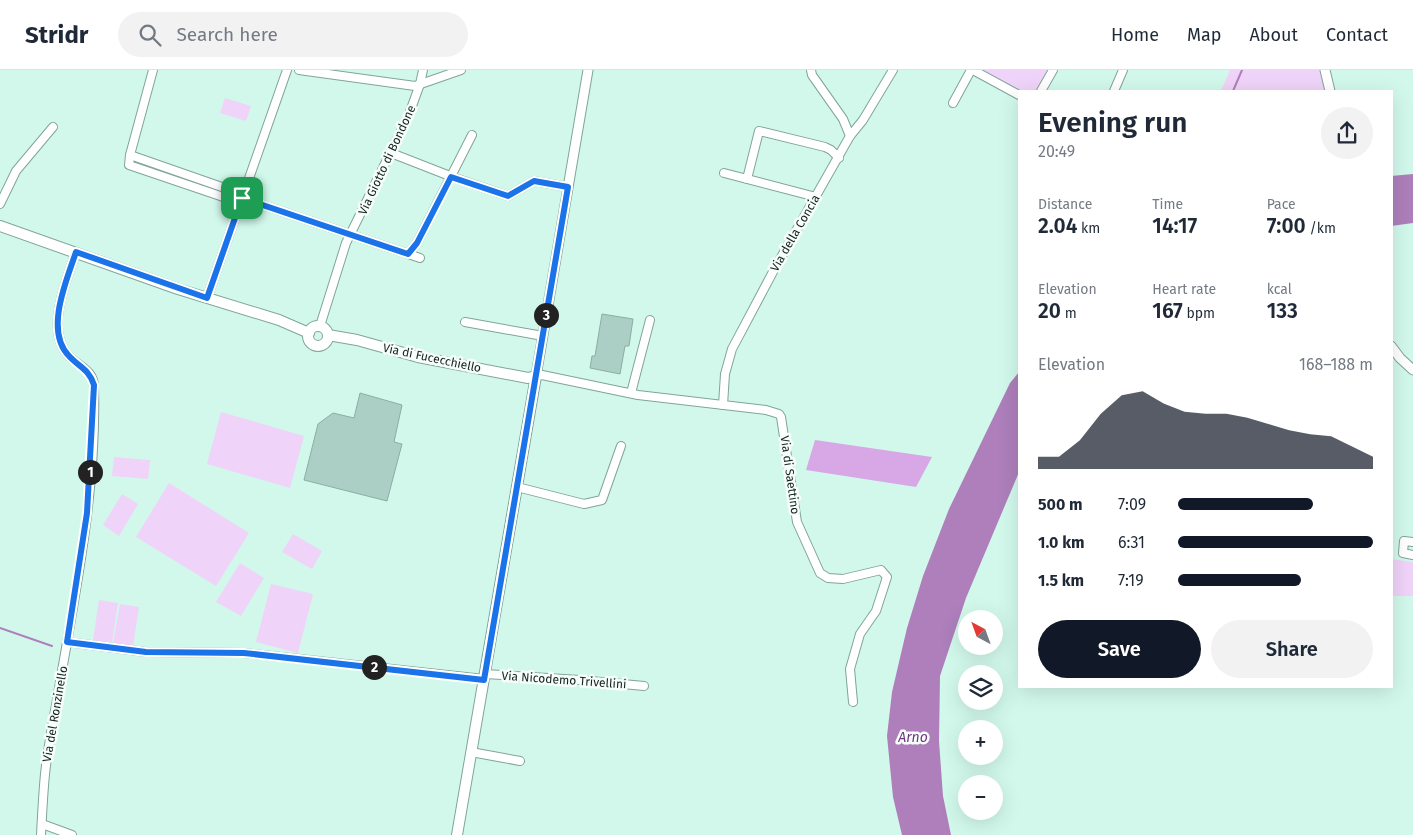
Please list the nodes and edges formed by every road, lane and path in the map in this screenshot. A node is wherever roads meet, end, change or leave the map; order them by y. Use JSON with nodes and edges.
{"nodes":[{"id":1,"x":153,"y":70,"type":"edge"},
{"id":2,"x":287,"y":70,"type":"edge"},
{"id":3,"x":299,"y":70,"type":"edge"},
{"id":4,"x":423,"y":70,"type":"edge"},
{"id":5,"x":461,"y":70,"type":"edge"},
{"id":6,"x":588,"y":70,"type":"edge"},
{"id":7,"x":811,"y":70,"type":"edge"},
{"id":8,"x":893,"y":70,"type":"edge"},
{"id":9,"x":972,"y":70,"type":"edge"},
{"id":10,"x":1053,"y":70,"type":"edge"},
{"id":11,"x":1124,"y":70,"type":"edge"},
{"id":12,"x":1325,"y":70,"type":"edge"},
{"id":13,"x":420,"y":84,"type":"junction"},
{"id":14,"x":1043,"y":90,"type":"edge"},
{"id":15,"x":1114,"y":90,"type":"edge"},
{"id":16,"x":1330,"y":90,"type":"edge"},
{"id":17,"x":1018,"y":94,"type":"edge"},
{"id":18,"x":953,"y":102,"type":"dead end"},
{"id":19,"x":53,"y":127,"type":"dead end"},
{"id":20,"x":472,"y":135,"type":"dead end"},
{"id":21,"x":850,"y":136,"type":"junction"},
{"id":22,"x":391,"y":153,"type":"junction"},
{"id":23,"x":839,"y":158,"type":"junction"},
{"id":24,"x":724,"y":172,"type":"dead end"},
{"id":25,"x":451,"y":177,"type":"junction"},
{"id":26,"x":747,"y":179,"type":"junction"},
{"id":27,"x":568,"y":187,"type":"junction"},
{"id":28,"x":816,"y":196,"type":"junction"},
{"id":29,"x":242,"y":198,"type":"junction"},
{"id":30,"x":0,"y":204,"type":"edge"},
{"id":31,"x":0,"y":226,"type":"edge"},
{"id":32,"x":351,"y":234,"type":"junction"},
{"id":33,"x":76,"y":252,"type":"junction"},
{"id":34,"x":408,"y":254,"type":"junction"},
{"id":35,"x":420,"y":258,"type":"dead end"},
{"id":36,"x":207,"y":298,"type":"junction"},
{"id":37,"x":650,"y":320,"type":"dead end"},
{"id":38,"x":465,"y":322,"type":"dead end"},
{"id":39,"x":320,"y":326,"type":"junction"},
{"id":40,"x":309,"y":333,"type":"junction"},
{"id":41,"x":328,"y":335,"type":"junction"},
{"id":42,"x":543,"y":336,"type":"junction"},
{"id":43,"x":1393,"y":349,"type":"edge"},
{"id":44,"x":1413,"y":370,"type":"edge"},
{"id":45,"x":536,"y":376,"type":"junction"},
{"id":46,"x":631,"y":393,"type":"junction"},
{"id":47,"x":723,"y":405,"type":"junction"},
{"id":48,"x":621,"y":446,"type":"dead end"},
{"id":49,"x":517,"y":486,"type":"junction"},
{"id":50,"x":1413,"y":542,"type":"edge"},
{"id":51,"x":1413,"y":554,"type":"edge"},
{"id":52,"x":67,"y":642,"type":"junction"},
{"id":53,"x":484,"y":677,"type":"junction"},
{"id":54,"x":644,"y":686,"type":"dead end"},
{"id":55,"x":852,"y":702,"type":"dead end"},
{"id":56,"x":471,"y":752,"type":"junction"},
{"id":57,"x":520,"y":761,"type":"dead end"},
{"id":58,"x":42,"y":824,"type":"junction"},
{"id":59,"x":41,"y":835,"type":"edge"},
{"id":60,"x":72,"y":835,"type":"edge"},
{"id":61,"x":457,"y":835,"type":"edge"}],
"edges":[{"from":1,"to":29,"type":"street"},
{"from":2,"to":29,"type":"street"},
{"from":3,"to":13,"type":"street"},
{"from":4,"to":13,"type":"street","name":"Via Giotto di Bondone"},
{"from":5,"to":13,"type":"street"},
{"from":6,"to":27,"type":"street"},
{"from":7,"to":21,"type":"street"},
{"from":8,"to":21,"type":"street","name":"Via della Concia"},
{"from":9,"to":17,"type":"street"},
{"from":9,"to":18,"type":"street"},
{"from":10,"to":14,"type":"street"},
{"from":11,"to":15,"type":"street"},
{"from":12,"to":16,"type":"street"},
{"from":13,"to":22,"type":"street","name":"Via Giotto di Bondone"},
{"from":19,"to":30,"type":"street"},
{"from":20,"to":25,"type":"street"},
{"from":21,"to":23,"type":"street","name":"Via della Concia"},
{"from":22,"to":25,"type":"street"},
{"from":22,"to":32,"type":"street","name":"Via Giotto di Bondone"},
{"from":23,"to":26,"type":"street"},
{"from":23,"to":28,"type":"street","name":"Via della Concia"},
{"from":24,"to":26,"type":"street"},
{"from":25,"to":27,"type":"street"},
{"from":25,"to":34,"type":"street"},
{"from":26,"to":28,"type":"street"},
{"from":27,"to":42,"type":"street"},
{"from":28,"to":47,"type":"street","name":"Via della Concia"},
{"from":29,"to":32,"type":"street"},
{"from":29,"to":36,"type":"street"},
{"from":31,"to":33,"type":"main road"},
{"from":32,"to":34,"type":"street"},
{"from":32,"to":39,"type":"street","name":"Via Giotto di Bondone"},
{"from":33,"to":36,"type":"main road"},
{"from":33,"to":52,"type":"street","name":"Via del Ronzinello"},
{"from":34,"to":35,"type":"street"},
{"from":36,"to":40,"type":"main road"},
{"from":37,"to":46,"type":"street"},
{"from":38,"to":42,"type":"street"},
{"from":39,"to":40,"type":"main road"},
{"from":39,"to":41,"type":"main road"},
{"from":40,"to":41,"type":"main road"},
{"from":41,"to":45,"type":"main road","name":"Via di Fucecchiello"},
{"from":42,"to":45,"type":"street"},
{"from":43,"to":44,"type":"street"},
{"from":45,"to":46,"type":"street","name":"Via di Saettino"},
{"from":45,"to":49,"type":"main road"},
{"from":46,"to":47,"type":"street","name":"Via di Saettino"},
{"from":47,"to":55,"type":"street","name":"Via di Saettino"},
{"from":48,"to":49,"type":"street"},
{"from":49,"to":53,"type":"main road"},
{"from":50,"to":51,"type":"street"},
{"from":52,"to":53,"type":"street","name":"Via Nicodemo Trivellini"},
{"from":52,"to":58,"type":"street","name":"Via del Ronzinello"},
{"from":53,"to":54,"type":"street","name":"Via Nicodemo Trivellini"},
{"from":53,"to":56,"type":"main road"},
{"from":56,"to":57,"type":"street"},
{"from":56,"to":61,"type":"main road"},
{"from":58,"to":59,"type":"street","name":"Via del Ronzinello"},
{"from":58,"to":60,"type":"street"}]}
